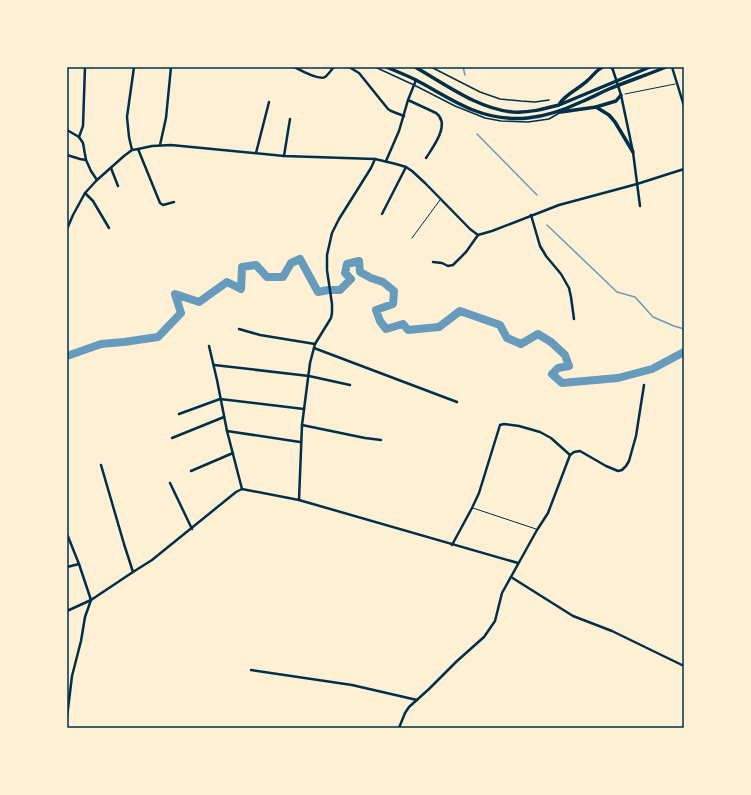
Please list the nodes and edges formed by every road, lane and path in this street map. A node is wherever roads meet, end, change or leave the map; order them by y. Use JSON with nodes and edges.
{"nodes":[{"id":1,"x":85,"y":67,"type":"edge"},
{"id":2,"x":134,"y":67,"type":"edge"},
{"id":3,"x":171,"y":67,"type":"edge"},
{"id":4,"x":294,"y":67,"type":"edge"},
{"id":5,"x":334,"y":67,"type":"edge"},
{"id":6,"x":349,"y":67,"type":"edge"},
{"id":7,"x":374,"y":67,"type":"edge"},
{"id":8,"x":386,"y":67,"type":"edge"},
{"id":9,"x":415,"y":67,"type":"edge"},
{"id":10,"x":431,"y":67,"type":"edge"},
{"id":11,"x":603,"y":67,"type":"edge"},
{"id":12,"x":611,"y":67,"type":"edge"},
{"id":13,"x":615,"y":67,"type":"edge"},
{"id":14,"x":650,"y":67,"type":"edge"},
{"id":15,"x":666,"y":67,"type":"edge"},
{"id":16,"x":672,"y":67,"type":"edge"},
{"id":17,"x":597,"y":69,"type":"edge"},
{"id":18,"x":416,"y":80,"type":"junction"},
{"id":19,"x":677,"y":84,"type":"junction"},
{"id":20,"x":414,"y":85,"type":"junction"},
{"id":21,"x":621,"y":94,"type":"junction"},
{"id":22,"x":408,"y":100,"type":"junction"},
{"id":23,"x":549,"y":100,"type":"dead end"},
{"id":24,"x":269,"y":102,"type":"dead end"},
{"id":25,"x":559,"y":105,"type":"junction"},
{"id":26,"x":684,"y":106,"type":"edge"},
{"id":27,"x":596,"y":108,"type":"junction"},
{"id":28,"x":556,"y":112,"type":"junction"},
{"id":29,"x":561,"y":112,"type":"junction"},
{"id":30,"x":404,"y":116,"type":"junction"},
{"id":31,"x":290,"y":119,"type":"dead end"},
{"id":32,"x":67,"y":130,"type":"edge"},
{"id":33,"x":79,"y":137,"type":"junction"},
{"id":34,"x":160,"y":145,"type":"junction"},
{"id":35,"x":138,"y":149,"type":"junction"},
{"id":36,"x":132,"y":150,"type":"junction"},
{"id":37,"x":633,"y":152,"type":"junction"},
{"id":38,"x":256,"y":153,"type":"junction"},
{"id":39,"x":67,"y":155,"type":"edge"},
{"id":40,"x":284,"y":156,"type":"junction"},
{"id":41,"x":426,"y":158,"type":"dead end"},
{"id":42,"x":375,"y":159,"type":"junction"},
{"id":43,"x":86,"y":160,"type":"junction"},
{"id":44,"x":386,"y":161,"type":"junction"},
{"id":45,"x":406,"y":167,"type":"junction"},
{"id":46,"x":111,"y":168,"type":"junction"},
{"id":47,"x":684,"y":169,"type":"edge"},
{"id":48,"x":97,"y":180,"type":"junction"},
{"id":49,"x":638,"y":184,"type":"junction"},
{"id":50,"x":118,"y":186,"type":"dead end"},
{"id":51,"x":85,"y":193,"type":"junction"},
{"id":52,"x":441,"y":199,"type":"junction"},
{"id":53,"x":174,"y":202,"type":"dead end"},
{"id":54,"x":640,"y":206,"type":"dead end"},
{"id":55,"x":382,"y":214,"type":"dead end"},
{"id":56,"x":531,"y":215,"type":"junction"},
{"id":57,"x":110,"y":228,"type":"dead end"},
{"id":58,"x":67,"y":229,"type":"edge"},
{"id":59,"x":478,"y":235,"type":"junction"},
{"id":60,"x":412,"y":238,"type":"dead end"},
{"id":61,"x":433,"y":262,"type":"dead end"},
{"id":62,"x":574,"y":319,"type":"dead end"},
{"id":63,"x":239,"y":330,"type":"dead end"},
{"id":64,"x":315,"y":344,"type":"junction"},
{"id":65,"x":209,"y":346,"type":"dead end"},
{"id":66,"x":314,"y":348,"type":"junction"},
{"id":67,"x":214,"y":366,"type":"junction"},
{"id":68,"x":309,"y":376,"type":"junction"},
{"id":69,"x":350,"y":385,"type":"dead end"},
{"id":70,"x":644,"y":385,"type":"dead end"},
{"id":71,"x":220,"y":399,"type":"junction"},
{"id":72,"x":457,"y":402,"type":"dead end"},
{"id":73,"x":304,"y":409,"type":"junction"},
{"id":74,"x":179,"y":414,"type":"dead end"},
{"id":75,"x":224,"y":417,"type":"junction"},
{"id":76,"x":302,"y":425,"type":"junction"},
{"id":77,"x":227,"y":431,"type":"junction"},
{"id":78,"x":172,"y":438,"type":"dead end"},
{"id":79,"x":381,"y":440,"type":"dead end"},
{"id":80,"x":300,"y":442,"type":"junction"},
{"id":81,"x":233,"y":453,"type":"junction"},
{"id":82,"x":570,"y":455,"type":"junction"},
{"id":83,"x":101,"y":465,"type":"dead end"},
{"id":84,"x":191,"y":471,"type":"dead end"},
{"id":85,"x":170,"y":483,"type":"dead end"},
{"id":86,"x":242,"y":489,"type":"junction"},
{"id":87,"x":299,"y":500,"type":"junction"},
{"id":88,"x":472,"y":508,"type":"junction"},
{"id":89,"x":192,"y":529,"type":"junction"},
{"id":90,"x":537,"y":530,"type":"junction"},
{"id":91,"x":67,"y":534,"type":"edge"},
{"id":92,"x":452,"y":544,"type":"junction"},
{"id":93,"x":518,"y":563,"type":"junction"},
{"id":94,"x":79,"y":564,"type":"junction"},
{"id":95,"x":67,"y":567,"type":"edge"},
{"id":96,"x":133,"y":572,"type":"junction"},
{"id":97,"x":511,"y":577,"type":"junction"},
{"id":98,"x":91,"y":600,"type":"junction"},
{"id":99,"x":67,"y":611,"type":"edge"},
{"id":100,"x":684,"y":666,"type":"edge"},
{"id":101,"x":251,"y":670,"type":"dead end"},
{"id":102,"x":416,"y":700,"type":"junction"},
{"id":103,"x":67,"y":718,"type":"edge"},
{"id":104,"x":399,"y":728,"type":"edge"}],
"edges":[{"from":1,"to":33,"type":"street"},
{"from":2,"to":36,"type":"street"},
{"from":3,"to":34,"type":"street"},
{"from":4,"to":5,"type":"street"},
{"from":6,"to":30,"type":"street"},
{"from":7,"to":20,"type":"street"},
{"from":8,"to":18,"type":"main road"},
{"from":9,"to":25,"type":"main road"},
{"from":10,"to":23,"type":"street"},
{"from":11,"to":17,"type":"main road"},
{"from":12,"to":13,"type":"street"},
{"from":12,"to":21,"type":"street"},
{"from":14,"to":25,"type":"main road"},
{"from":15,"to":28,"type":"main road"},
{"from":16,"to":19,"type":"street"},
{"from":17,"to":25,"type":"main road"},
{"from":18,"to":20,"type":"street"},
{"from":18,"to":28,"type":"main road"},
{"from":19,"to":21,"type":"path"},
{"from":19,"to":26,"type":"street"},
{"from":20,"to":22,"type":"street"},
{"from":20,"to":29,"type":"street"},
{"from":21,"to":27,"type":"main road"},
{"from":21,"to":37,"type":"street"},
{"from":22,"to":30,"type":"street"},
{"from":22,"to":41,"type":"street"},
{"from":24,"to":38,"type":"street"},
{"from":27,"to":29,"type":"main road"},
{"from":27,"to":37,"type":"main road"},
{"from":28,"to":29,"type":"main road"},
{"from":30,"to":44,"type":"street"},
{"from":31,"to":40,"type":"street"},
{"from":32,"to":33,"type":"street"},
{"from":33,"to":43,"type":"street"},
{"from":34,"to":35,"type":"street"},
{"from":34,"to":38,"type":"street"},
{"from":35,"to":36,"type":"street"},
{"from":35,"to":53,"type":"street"},
{"from":36,"to":46,"type":"street"},
{"from":37,"to":49,"type":"street"},
{"from":38,"to":40,"type":"street"},
{"from":39,"to":43,"type":"street"},
{"from":40,"to":42,"type":"street"},
{"from":42,"to":44,"type":"street"},
{"from":42,"to":64,"type":"street"},
{"from":43,"to":48,"type":"street"},
{"from":44,"to":45,"type":"street"},
{"from":45,"to":52,"type":"street"},
{"from":45,"to":55,"type":"street"},
{"from":46,"to":48,"type":"street"},
{"from":46,"to":50,"type":"street"},
{"from":47,"to":49,"type":"street"},
{"from":48,"to":51,"type":"street"},
{"from":49,"to":54,"type":"street"},
{"from":49,"to":56,"type":"street"},
{"from":51,"to":57,"type":"street"},
{"from":51,"to":58,"type":"street"},
{"from":52,"to":59,"type":"street"},
{"from":52,"to":60,"type":"lane"},
{"from":56,"to":59,"type":"street"},
{"from":56,"to":62,"type":"street"},
{"from":59,"to":61,"type":"street"},
{"from":63,"to":64,"type":"street"},
{"from":64,"to":66,"type":"street"},
{"from":65,"to":67,"type":"street"},
{"from":66,"to":68,"type":"street"},
{"from":66,"to":72,"type":"street"},
{"from":67,"to":68,"type":"street"},
{"from":67,"to":71,"type":"street"},
{"from":68,"to":69,"type":"street"},
{"from":68,"to":73,"type":"street"},
{"from":70,"to":82,"type":"street"},
{"from":71,"to":73,"type":"street"},
{"from":71,"to":74,"type":"street"},
{"from":71,"to":75,"type":"street"},
{"from":73,"to":76,"type":"street"},
{"from":75,"to":77,"type":"street"},
{"from":75,"to":78,"type":"street"},
{"from":76,"to":79,"type":"street"},
{"from":76,"to":80,"type":"street"},
{"from":77,"to":80,"type":"street"},
{"from":77,"to":81,"type":"street"},
{"from":80,"to":87,"type":"street"},
{"from":81,"to":84,"type":"street"},
{"from":81,"to":86,"type":"street"},
{"from":82,"to":88,"type":"street"},
{"from":82,"to":90,"type":"street"},
{"from":83,"to":96,"type":"street"},
{"from":85,"to":89,"type":"street"},
{"from":86,"to":87,"type":"street"},
{"from":86,"to":89,"type":"street"},
{"from":87,"to":92,"type":"street"},
{"from":88,"to":90,"type":"lane"},
{"from":88,"to":92,"type":"street"},
{"from":89,"to":96,"type":"street"},
{"from":90,"to":93,"type":"street"},
{"from":91,"to":94,"type":"street"},
{"from":92,"to":93,"type":"street"},
{"from":93,"to":97,"type":"street"},
{"from":94,"to":95,"type":"street"},
{"from":94,"to":98,"type":"street"},
{"from":96,"to":98,"type":"street"},
{"from":97,"to":100,"type":"street"},
{"from":97,"to":102,"type":"street"},
{"from":98,"to":99,"type":"street"},
{"from":98,"to":103,"type":"street"},
{"from":101,"to":102,"type":"street"},
{"from":102,"to":104,"type":"street"}]}
